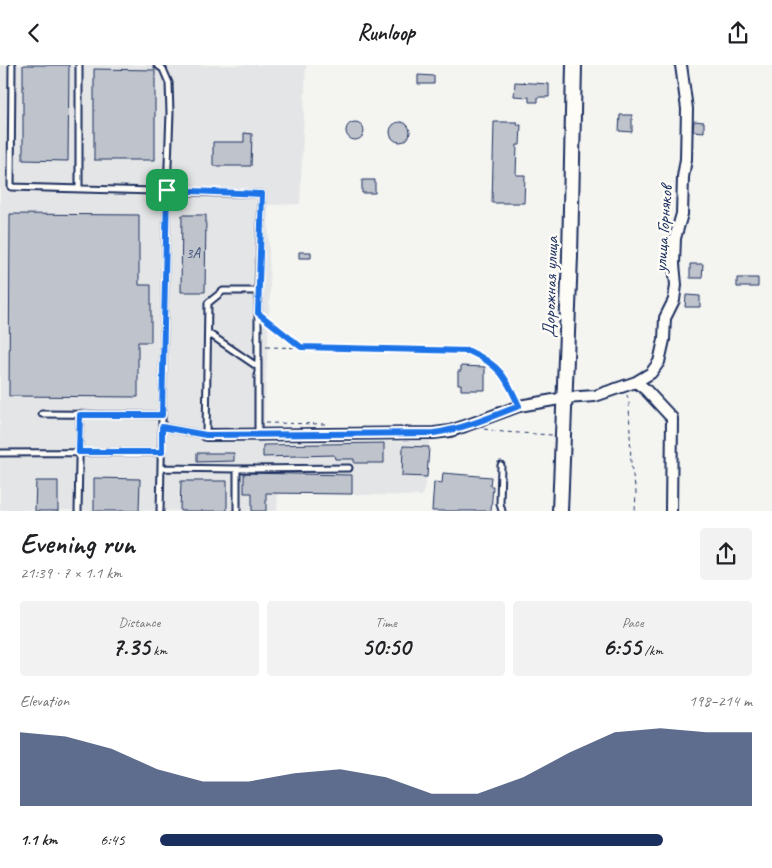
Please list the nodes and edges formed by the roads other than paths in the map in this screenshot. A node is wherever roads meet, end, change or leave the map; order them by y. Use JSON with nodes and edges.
{"nodes":[{"id":1,"x":12,"y":65,"type":"edge"},
{"id":2,"x":79,"y":65,"type":"edge"},
{"id":3,"x":157,"y":65,"type":"edge"},
{"id":4,"x":574,"y":65,"type":"edge"},
{"id":5,"x":682,"y":65,"type":"edge"},
{"id":6,"x":79,"y":189,"type":"junction"},
{"id":7,"x":167,"y":190,"type":"junction"},
{"id":8,"x":258,"y":291,"type":"junction"},
{"id":9,"x":208,"y":333,"type":"junction"},
{"id":10,"x":258,"y":367,"type":"junction"},
{"id":11,"x":636,"y":383,"type":"junction"},
{"id":12,"x":565,"y":398,"type":"junction"},
{"id":13,"x":42,"y":414,"type":"dead end"},
{"id":14,"x":80,"y":415,"type":"junction"},
{"id":15,"x":162,"y":415,"type":"junction"},
{"id":16,"x":162,"y":427,"type":"junction"},
{"id":17,"x":206,"y":435,"type":"junction"},
{"id":18,"x":258,"y":435,"type":"junction"},
{"id":19,"x":79,"y":452,"type":"junction"},
{"id":20,"x":162,"y":452,"type":"junction"},
{"id":21,"x":0,"y":453,"type":"edge"},
{"id":22,"x":500,"y":465,"type":"dead end"},
{"id":23,"x":161,"y":468,"type":"junction"},
{"id":24,"x":349,"y":468,"type":"dead end"},
{"id":25,"x":237,"y":469,"type":"junction"},
{"id":26,"x":78,"y":511,"type":"edge"},
{"id":27,"x":160,"y":511,"type":"edge"},
{"id":28,"x":237,"y":511,"type":"edge"},
{"id":29,"x":502,"y":511,"type":"edge"},
{"id":30,"x":560,"y":511,"type":"edge"},
{"id":31,"x":671,"y":511,"type":"edge"}],
"edges":[{"from":1,"to":6,"type":"lane"},
{"from":2,"to":6,"type":"lane"},
{"from":3,"to":7,"type":"lane"},
{"from":4,"to":12,"type":"street","name":"Дорожная улица"},
{"from":5,"to":11,"type":"street","name":"улица Горняков"},
{"from":6,"to":7,"type":"lane"},
{"from":7,"to":8,"type":"lane"},
{"from":7,"to":15,"type":"lane"},
{"from":8,"to":9,"type":"lane"},
{"from":8,"to":10,"type":"lane"},
{"from":9,"to":10,"type":"lane"},
{"from":9,"to":17,"type":"lane"},
{"from":10,"to":18,"type":"lane"},
{"from":11,"to":12,"type":"street","name":"улица Горняков"},
{"from":11,"to":31,"type":"street"},
{"from":12,"to":18,"type":"street","name":"улица Горняков"},
{"from":12,"to":30,"type":"street","name":"Дорожная улица"},
{"from":13,"to":14,"type":"lane"},
{"from":14,"to":15,"type":"lane"},
{"from":14,"to":19,"type":"lane"},
{"from":15,"to":16,"type":"lane"},
{"from":16,"to":17,"type":"lane"},
{"from":16,"to":20,"type":"lane"},
{"from":17,"to":18,"type":"street","name":"улица Горняков"},
{"from":19,"to":20,"type":"lane"},
{"from":19,"to":21,"type":"lane"},
{"from":19,"to":26,"type":"lane"},
{"from":20,"to":23,"type":"lane"},
{"from":22,"to":29,"type":"lane"},
{"from":23,"to":25,"type":"lane"},
{"from":23,"to":27,"type":"lane"},
{"from":24,"to":25,"type":"lane"},
{"from":25,"to":28,"type":"lane"}]}
